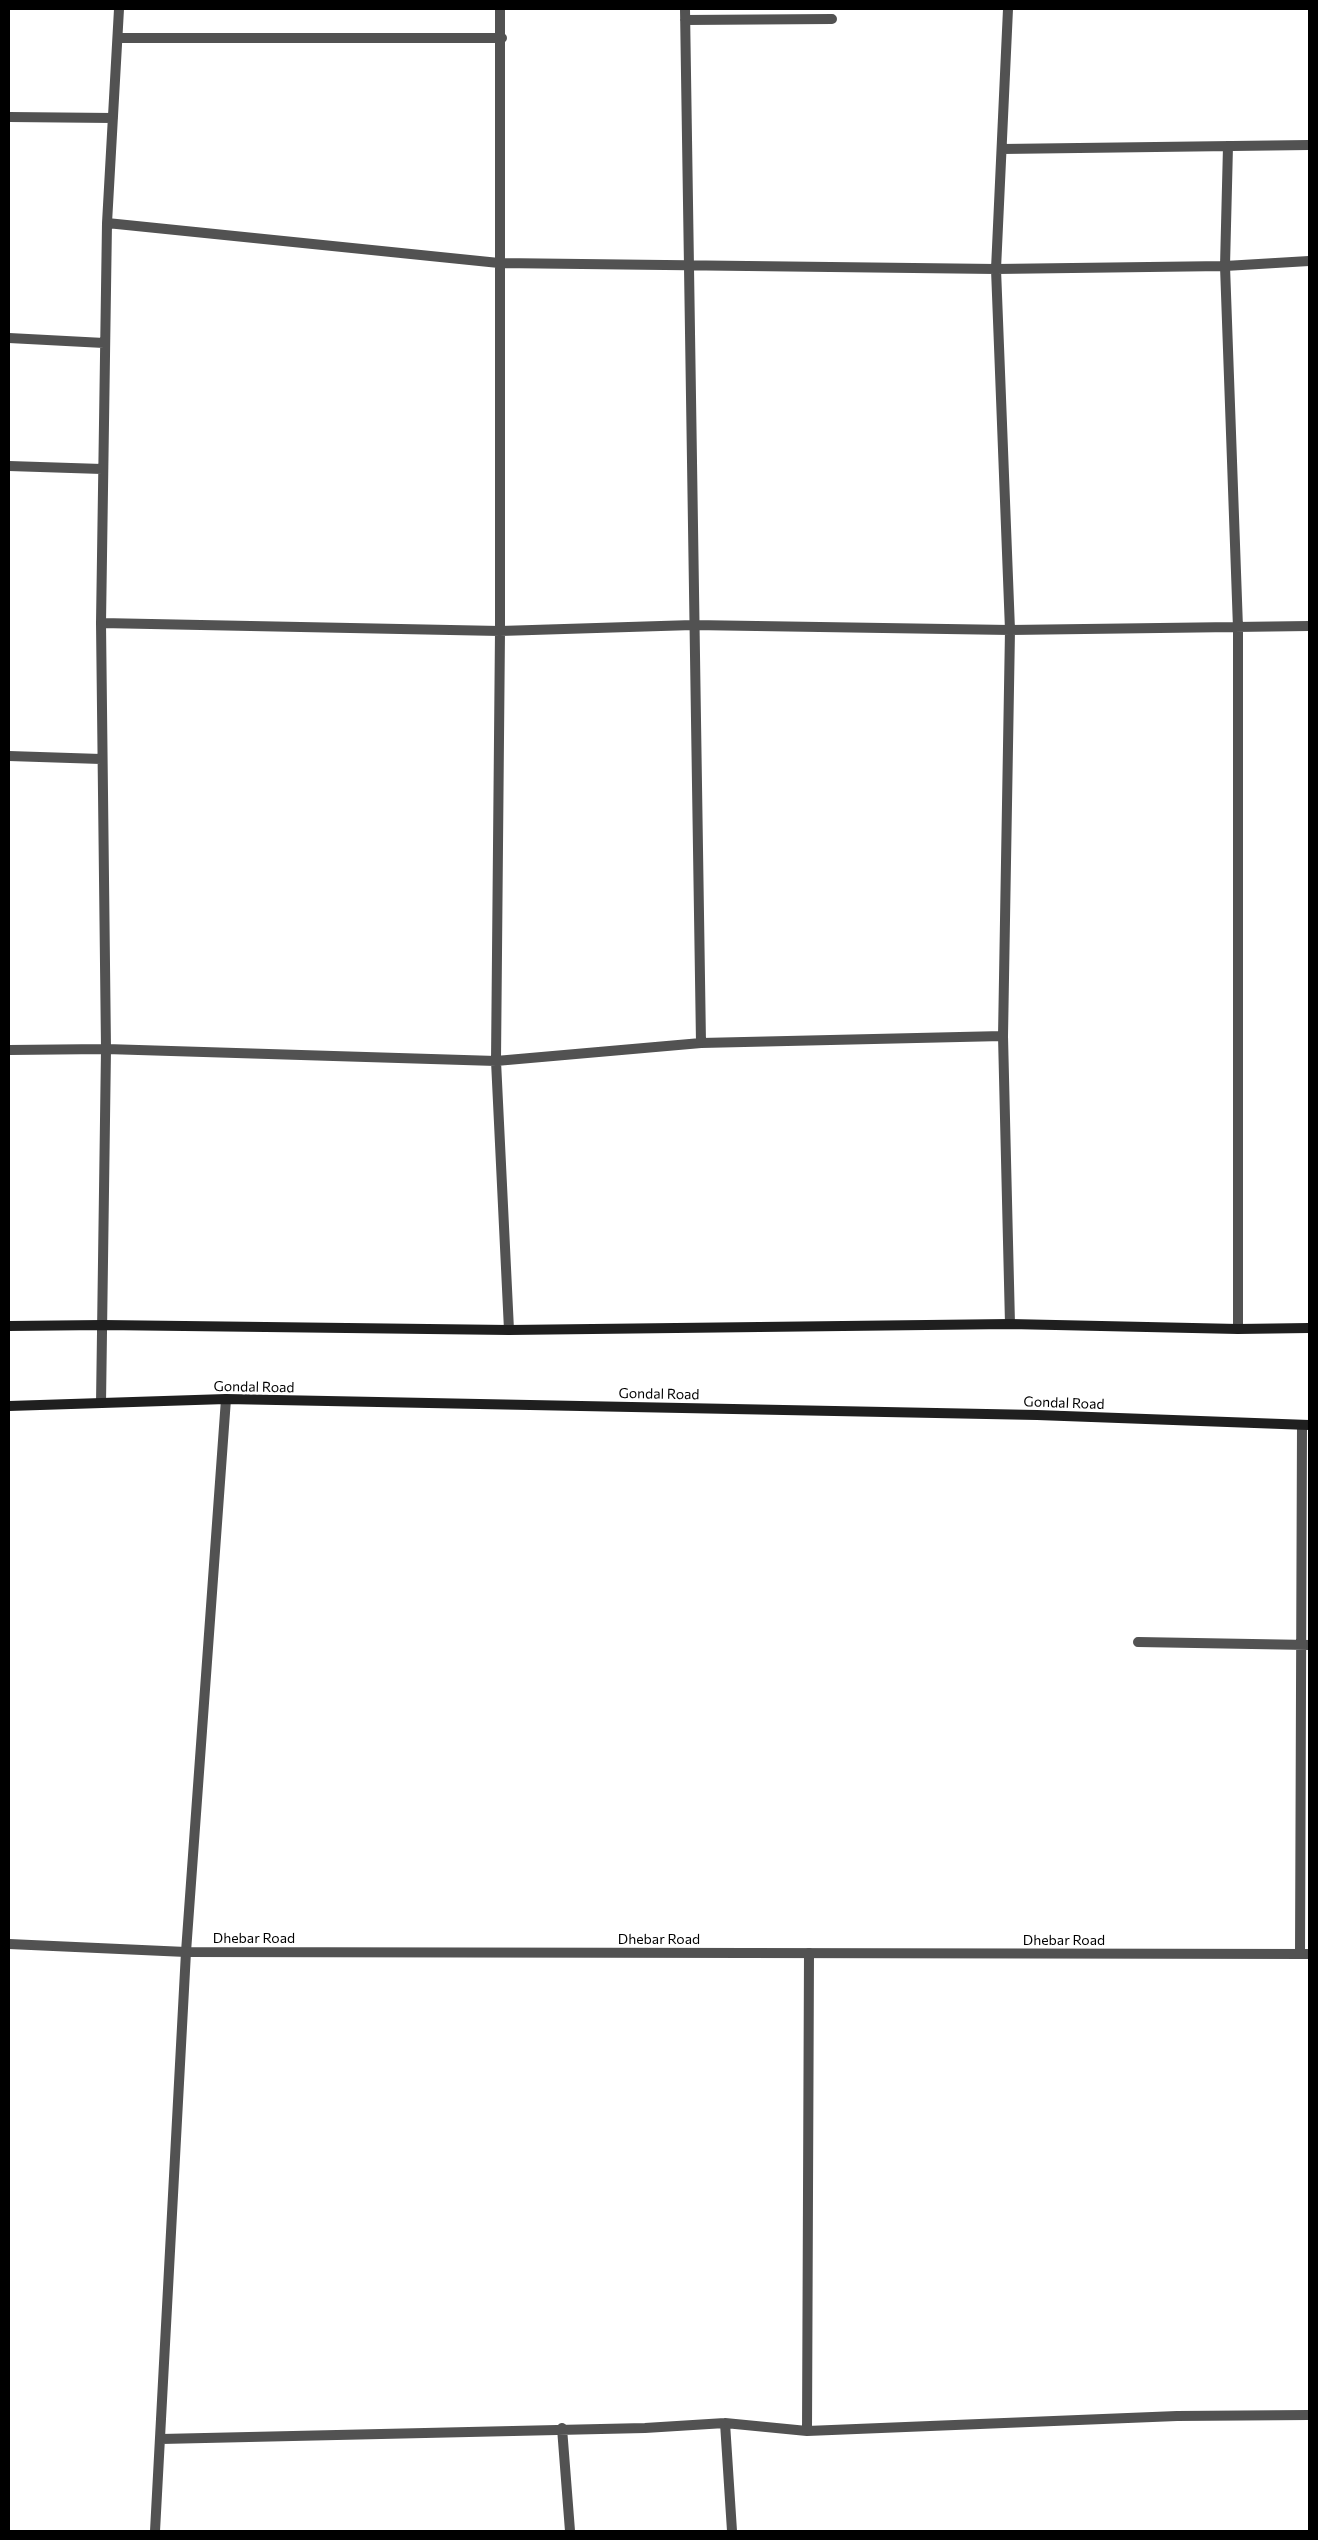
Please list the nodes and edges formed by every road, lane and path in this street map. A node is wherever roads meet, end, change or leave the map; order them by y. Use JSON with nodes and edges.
{"nodes":[{"id":1,"x":119,"y":9,"type":"edge"},
{"id":2,"x":500,"y":9,"type":"edge"},
{"id":3,"x":685,"y":9,"type":"edge"},
{"id":4,"x":1008,"y":9,"type":"edge"},
{"id":5,"x":832,"y":19,"type":"dead end"},
{"id":6,"x":685,"y":20,"type":"junction"},
{"id":7,"x":119,"y":38,"type":"junction"},
{"id":8,"x":502,"y":38,"type":"junction"},
{"id":9,"x":9,"y":117,"type":"edge"},
{"id":10,"x":113,"y":118,"type":"junction"},
{"id":11,"x":1309,"y":145,"type":"edge"},
{"id":12,"x":1228,"y":146,"type":"junction"},
{"id":13,"x":1002,"y":149,"type":"junction"},
{"id":14,"x":107,"y":223,"type":"junction"},
{"id":15,"x":1309,"y":261,"type":"edge"},
{"id":16,"x":499,"y":263,"type":"junction"},
{"id":17,"x":690,"y":265,"type":"junction"},
{"id":18,"x":1225,"y":266,"type":"junction"},
{"id":19,"x":996,"y":270,"type":"junction"},
{"id":20,"x":9,"y":338,"type":"edge"},
{"id":21,"x":104,"y":343,"type":"junction"},
{"id":22,"x":9,"y":466,"type":"edge"},
{"id":23,"x":102,"y":469,"type":"junction"},
{"id":24,"x":101,"y":623,"type":"junction"},
{"id":25,"x":693,"y":625,"type":"junction"},
{"id":26,"x":1309,"y":626,"type":"edge"},
{"id":27,"x":1238,"y":628,"type":"junction"},
{"id":28,"x":1010,"y":630,"type":"junction"},
{"id":29,"x":500,"y":631,"type":"junction"},
{"id":30,"x":9,"y":756,"type":"edge"},
{"id":31,"x":101,"y":759,"type":"junction"},
{"id":32,"x":1003,"y":1036,"type":"junction"},
{"id":33,"x":701,"y":1043,"type":"junction"},
{"id":34,"x":106,"y":1049,"type":"junction"},
{"id":35,"x":9,"y":1050,"type":"edge"},
{"id":36,"x":496,"y":1061,"type":"junction"},
{"id":37,"x":1010,"y":1324,"type":"junction"},
{"id":38,"x":103,"y":1325,"type":"junction"},
{"id":39,"x":9,"y":1326,"type":"edge"},
{"id":40,"x":1309,"y":1328,"type":"edge"},
{"id":41,"x":1238,"y":1329,"type":"junction"},
{"id":42,"x":509,"y":1330,"type":"junction"},
{"id":43,"x":226,"y":1399,"type":"junction"},
{"id":44,"x":101,"y":1403,"type":"junction"},
{"id":45,"x":9,"y":1406,"type":"edge"},
{"id":46,"x":1306,"y":1425,"type":"edge"},
{"id":47,"x":1138,"y":1642,"type":"dead end"},
{"id":48,"x":1305,"y":1645,"type":"edge"},
{"id":49,"x":9,"y":1944,"type":"edge"},
{"id":50,"x":186,"y":1952,"type":"junction"},
{"id":51,"x":809,"y":1953,"type":"junction"},
{"id":52,"x":1305,"y":1954,"type":"edge"},
{"id":53,"x":1309,"y":2414,"type":"edge"},
{"id":54,"x":725,"y":2424,"type":"junction"},
{"id":55,"x":562,"y":2428,"type":"junction"},
{"id":56,"x":807,"y":2431,"type":"junction"},
{"id":57,"x":161,"y":2439,"type":"junction"},
{"id":58,"x":155,"y":2531,"type":"edge"},
{"id":59,"x":570,"y":2531,"type":"edge"},
{"id":60,"x":732,"y":2531,"type":"edge"}],
"edges":[{"from":1,"to":7,"type":"street"},
{"from":2,"to":8,"type":"street"},
{"from":3,"to":6,"type":"street"},
{"from":4,"to":13,"type":"street"},
{"from":5,"to":6,"type":"street"},
{"from":6,"to":17,"type":"street"},
{"from":7,"to":8,"type":"street"},
{"from":7,"to":10,"type":"street"},
{"from":8,"to":16,"type":"street"},
{"from":9,"to":10,"type":"street"},
{"from":10,"to":14,"type":"street"},
{"from":11,"to":12,"type":"street"},
{"from":12,"to":13,"type":"street"},
{"from":12,"to":18,"type":"street"},
{"from":13,"to":19,"type":"street"},
{"from":14,"to":16,"type":"street"},
{"from":14,"to":21,"type":"street"},
{"from":15,"to":18,"type":"street"},
{"from":16,"to":17,"type":"street"},
{"from":16,"to":29,"type":"street"},
{"from":17,"to":19,"type":"street"},
{"from":17,"to":25,"type":"street"},
{"from":18,"to":19,"type":"street"},
{"from":18,"to":27,"type":"street"},
{"from":19,"to":28,"type":"street"},
{"from":20,"to":21,"type":"street"},
{"from":21,"to":23,"type":"street"},
{"from":22,"to":23,"type":"street"},
{"from":23,"to":24,"type":"street"},
{"from":24,"to":29,"type":"street"},
{"from":24,"to":31,"type":"street"},
{"from":25,"to":28,"type":"street"},
{"from":25,"to":29,"type":"street"},
{"from":25,"to":33,"type":"street"},
{"from":26,"to":27,"type":"street"},
{"from":27,"to":28,"type":"street"},
{"from":27,"to":41,"type":"street"},
{"from":28,"to":32,"type":"street"},
{"from":29,"to":36,"type":"street"},
{"from":30,"to":31,"type":"street"},
{"from":31,"to":34,"type":"street"},
{"from":32,"to":33,"type":"street"},
{"from":32,"to":37,"type":"street"},
{"from":33,"to":36,"type":"street"},
{"from":34,"to":35,"type":"street"},
{"from":34,"to":36,"type":"street"},
{"from":34,"to":38,"type":"street"},
{"from":36,"to":42,"type":"street"},
{"from":37,"to":41,"type":"main road"},
{"from":37,"to":42,"type":"main road"},
{"from":38,"to":39,"type":"main road"},
{"from":38,"to":42,"type":"main road"},
{"from":38,"to":44,"type":"street"},
{"from":40,"to":41,"type":"main road"},
{"from":43,"to":44,"type":"main road","name":"Gondal Road"},
{"from":43,"to":46,"type":"main road","name":"Gondal Road"},
{"from":43,"to":50,"type":"street"},
{"from":44,"to":45,"type":"main road","name":"Gondal Road"},
{"from":46,"to":48,"type":"street"},
{"from":47,"to":48,"type":"street"},
{"from":48,"to":52,"type":"street"},
{"from":49,"to":50,"type":"street","name":"Dhebar Road"},
{"from":50,"to":51,"type":"street","name":"Dhebar Road"},
{"from":50,"to":57,"type":"street"},
{"from":51,"to":52,"type":"street","name":"Dhebar Road"},
{"from":51,"to":56,"type":"street"},
{"from":53,"to":56,"type":"street"},
{"from":54,"to":55,"type":"street"},
{"from":54,"to":56,"type":"street"},
{"from":54,"to":60,"type":"street"},
{"from":55,"to":57,"type":"street"},
{"from":55,"to":59,"type":"street"},
{"from":57,"to":58,"type":"street"}]}
